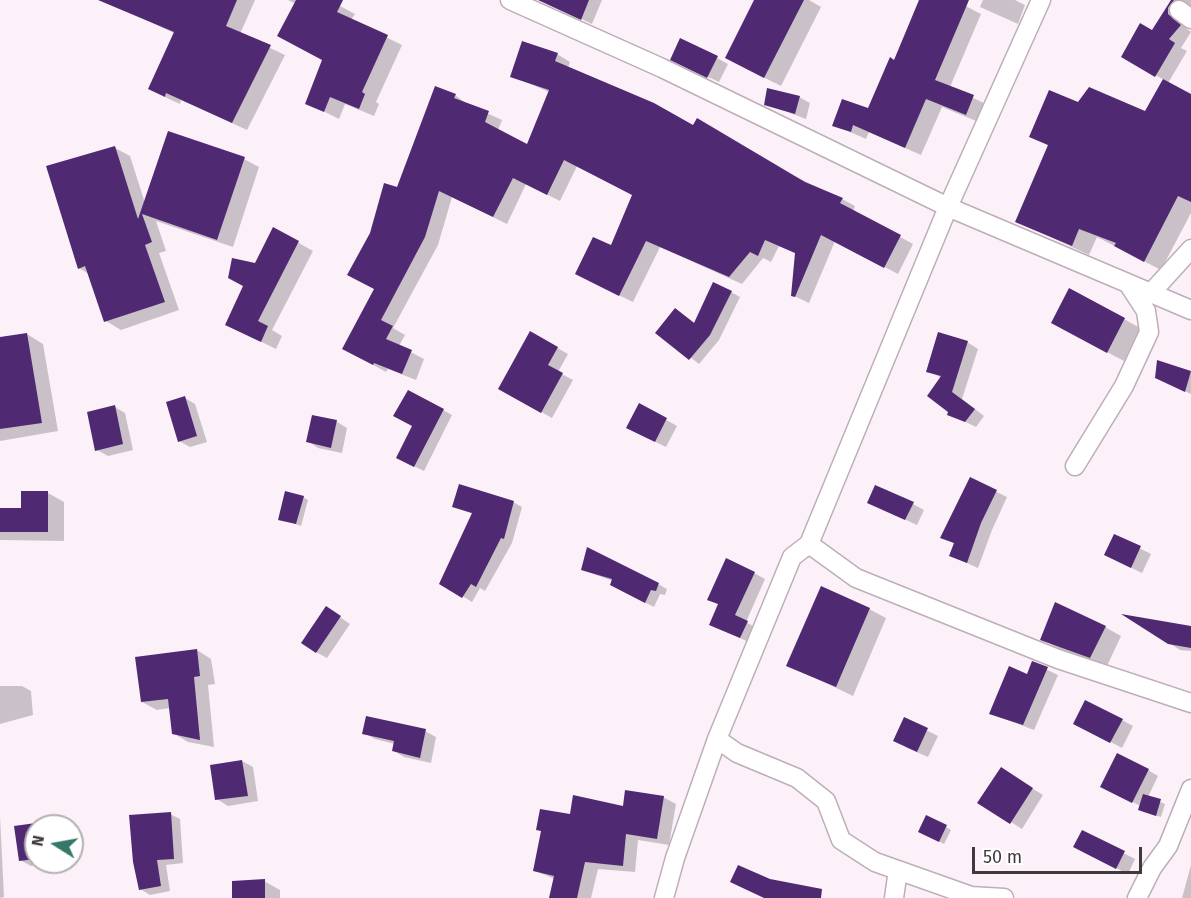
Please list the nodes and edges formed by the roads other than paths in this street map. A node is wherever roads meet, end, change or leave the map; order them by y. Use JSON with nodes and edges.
{"nodes":[{"id":1,"x":510,"y":0,"type":"edge"},
{"id":2,"x":1041,"y":0,"type":"edge"},
{"id":3,"x":948,"y":207,"type":"junction"},
{"id":4,"x":1191,"y":249,"type":"edge"},
{"id":5,"x":1129,"y":285,"type":"junction"},
{"id":6,"x":1150,"y":294,"type":"junction"},
{"id":7,"x":1191,"y":310,"type":"edge"},
{"id":8,"x":1075,"y":466,"type":"dead end"},
{"id":9,"x":809,"y":544,"type":"junction"},
{"id":10,"x":1191,"y":703,"type":"edge"},
{"id":11,"x":717,"y":739,"type":"junction"},
{"id":12,"x":1191,"y":789,"type":"edge"},
{"id":13,"x":897,"y":870,"type":"junction"},
{"id":14,"x":664,"y":898,"type":"edge"},
{"id":15,"x":894,"y":898,"type":"edge"},
{"id":16,"x":1004,"y":898,"type":"edge"},
{"id":17,"x":1137,"y":898,"type":"edge"}],
"edges":[{"from":1,"to":3,"type":"street"},
{"from":2,"to":3,"type":"street"},
{"from":3,"to":5,"type":"street"},
{"from":3,"to":9,"type":"street"},
{"from":4,"to":6,"type":"street"},
{"from":5,"to":6,"type":"street"},
{"from":5,"to":8,"type":"street"},
{"from":6,"to":7,"type":"street"},
{"from":9,"to":10,"type":"street"},
{"from":9,"to":11,"type":"street"},
{"from":11,"to":13,"type":"street"},
{"from":11,"to":14,"type":"street"},
{"from":12,"to":17,"type":"street"},
{"from":13,"to":15,"type":"street"},
{"from":13,"to":16,"type":"street"}]}
